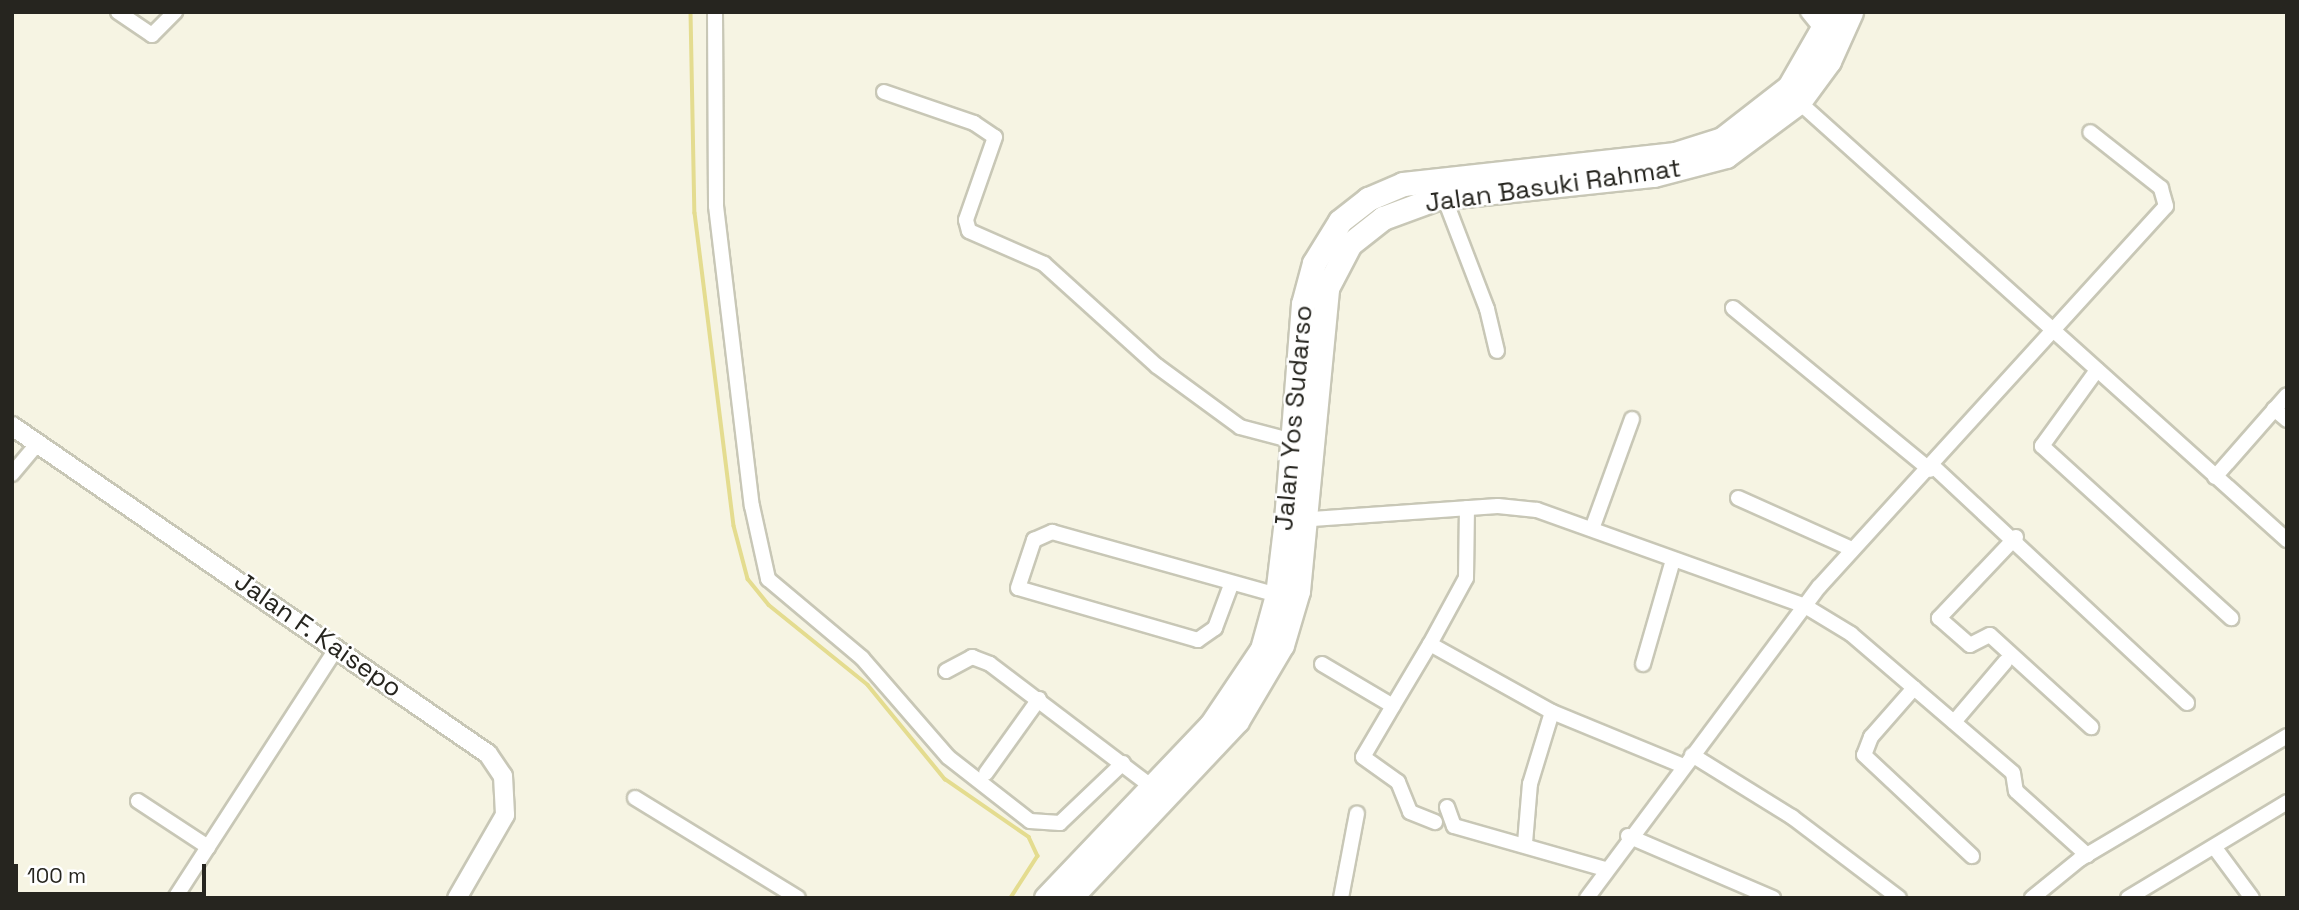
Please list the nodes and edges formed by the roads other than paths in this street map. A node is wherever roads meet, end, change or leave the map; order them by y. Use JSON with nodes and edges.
{"nodes":[{"id":1,"x":118,"y":12,"type":"edge"},
{"id":2,"x":175,"y":12,"type":"edge"},
{"id":3,"x":715,"y":12,"type":"edge"},
{"id":4,"x":1808,"y":12,"type":"edge"},
{"id":5,"x":1851,"y":12,"type":"edge"},
{"id":6,"x":1828,"y":22,"type":"edge"},
{"id":7,"x":884,"y":92,"type":"dead end"},
{"id":8,"x":1799,"y":102,"type":"junction"},
{"id":9,"x":2090,"y":132,"type":"dead end"},
{"id":10,"x":1444,"y":197,"type":"junction"},
{"id":11,"x":1733,"y":308,"type":"dead end"},
{"id":12,"x":2053,"y":328,"type":"junction"},
{"id":13,"x":1497,"y":351,"type":"dead end"},
{"id":14,"x":2097,"y":370,"type":"junction"},
{"id":15,"x":2287,"y":395,"type":"edge"},
{"id":16,"x":2274,"y":409,"type":"junction"},
{"id":17,"x":1632,"y":419,"type":"dead end"},
{"id":18,"x":2287,"y":420,"type":"edge"},
{"id":19,"x":12,"y":426,"type":"edge"},
{"id":20,"x":1293,"y":441,"type":"junction"},
{"id":21,"x":38,"y":443,"type":"junction"},
{"id":22,"x":1932,"y":468,"type":"junction"},
{"id":23,"x":12,"y":474,"type":"edge"},
{"id":24,"x":2216,"y":477,"type":"junction"},
{"id":25,"x":1738,"y":498,"type":"dead end"},
{"id":26,"x":1466,"y":508,"type":"junction"},
{"id":27,"x":1296,"y":520,"type":"junction"},
{"id":28,"x":1592,"y":529,"type":"junction"},
{"id":29,"x":2015,"y":537,"type":"junction"},
{"id":30,"x":2287,"y":540,"type":"edge"},
{"id":31,"x":1852,"y":549,"type":"junction"},
{"id":32,"x":1672,"y":561,"type":"junction"},
{"id":33,"x":1231,"y":585,"type":"junction"},
{"id":34,"x":1277,"y":596,"type":"junction"},
{"id":35,"x":1805,"y":606,"type":"junction"},
{"id":36,"x":2231,"y":618,"type":"dead end"},
{"id":37,"x":1430,"y":644,"type":"junction"},
{"id":38,"x":337,"y":648,"type":"junction"},
{"id":39,"x":2005,"y":662,"type":"dead end"},
{"id":40,"x":1322,"y":664,"type":"dead end"},
{"id":41,"x":1643,"y":664,"type":"dead end"},
{"id":42,"x":946,"y":671,"type":"dead end"},
{"id":43,"x":1914,"y":688,"type":"junction"},
{"id":44,"x":1039,"y":699,"type":"junction"},
{"id":45,"x":2187,"y":703,"type":"dead end"},
{"id":46,"x":1393,"y":706,"type":"junction"},
{"id":47,"x":1552,"y":712,"type":"junction"},
{"id":48,"x":1954,"y":722,"type":"junction"},
{"id":49,"x":2091,"y":727,"type":"dead end"},
{"id":50,"x":2287,"y":736,"type":"edge"},
{"id":51,"x":1687,"y":760,"type":"junction"},
{"id":52,"x":1122,"y":763,"type":"junction"},
{"id":53,"x":986,"y":773,"type":"dead end"},
{"id":54,"x":1151,"y":786,"type":"junction"},
{"id":55,"x":635,"y":797,"type":"dead end"},
{"id":56,"x":138,"y":801,"type":"dead end"},
{"id":57,"x":2287,"y":802,"type":"edge"},
{"id":58,"x":1447,"y":807,"type":"dead end"},
{"id":59,"x":1357,"y":813,"type":"dead end"},
{"id":60,"x":1435,"y":822,"type":"dead end"},
{"id":61,"x":1628,"y":836,"type":"junction"},
{"id":62,"x":1525,"y":843,"type":"junction"},
{"id":63,"x":208,"y":847,"type":"junction"},
{"id":64,"x":2215,"y":848,"type":"junction"},
{"id":65,"x":2087,"y":855,"type":"junction"},
{"id":66,"x":1972,"y":856,"type":"dead end"},
{"id":67,"x":1605,"y":869,"type":"junction"},
{"id":68,"x":2130,"y":897,"type":"edge"},
{"id":69,"x":175,"y":898,"type":"edge"},
{"id":70,"x":457,"y":898,"type":"edge"},
{"id":71,"x":798,"y":898,"type":"edge"},
{"id":72,"x":1046,"y":898,"type":"edge"},
{"id":73,"x":1070,"y":898,"type":"edge"},
{"id":74,"x":1341,"y":898,"type":"edge"},
{"id":75,"x":1587,"y":898,"type":"edge"},
{"id":76,"x":1773,"y":898,"type":"edge"},
{"id":77,"x":1899,"y":898,"type":"edge"},
{"id":78,"x":2032,"y":898,"type":"edge"},
{"id":79,"x":2252,"y":898,"type":"edge"}],
"edges":[{"from":1,"to":2,"type":"street"},
{"from":3,"to":52,"type":"street"},
{"from":4,"to":6,"type":"street"},
{"from":5,"to":8,"type":"highway","name":"Jalan Basuki Rahmat"},
{"from":6,"to":20,"type":"highway","name":"Jalan Yos Sudarso"},
{"from":7,"to":20,"type":"street"},
{"from":8,"to":10,"type":"highway","name":"Jalan Basuki Rahmat"},
{"from":8,"to":12,"type":"street"},
{"from":9,"to":12,"type":"street"},
{"from":10,"to":13,"type":"street"},
{"from":10,"to":27,"type":"highway","name":"Jalan Basuki Rahmat"},
{"from":11,"to":22,"type":"street"},
{"from":12,"to":14,"type":"street"},
{"from":12,"to":22,"type":"street"},
{"from":14,"to":24,"type":"street"},
{"from":14,"to":36,"type":"street"},
{"from":15,"to":16,"type":"street"},
{"from":16,"to":18,"type":"street"},
{"from":16,"to":24,"type":"street"},
{"from":17,"to":28,"type":"street"},
{"from":19,"to":21,"type":"street","name":"Jalan F. Kaisepo"},
{"from":20,"to":27,"type":"highway","name":"Jalan Yos Sudarso"},
{"from":21,"to":23,"type":"street"},
{"from":21,"to":38,"type":"street","name":"Jalan F. Kaisepo"},
{"from":22,"to":29,"type":"street"},
{"from":22,"to":31,"type":"street"},
{"from":24,"to":30,"type":"street"},
{"from":25,"to":31,"type":"street"},
{"from":26,"to":27,"type":"street"},
{"from":26,"to":28,"type":"street"},
{"from":26,"to":37,"type":"street"},
{"from":27,"to":34,"type":"highway","name":"Jalan Yos Sudarso"},
{"from":27,"to":73,"type":"highway","name":"Jalan Basuki Rahmat"},
{"from":28,"to":32,"type":"street"},
{"from":29,"to":45,"type":"street"},
{"from":29,"to":49,"type":"street"},
{"from":31,"to":35,"type":"street"},
{"from":32,"to":35,"type":"street"},
{"from":32,"to":41,"type":"street"},
{"from":33,"to":33,"type":"street"},
{"from":33,"to":34,"type":"street"},
{"from":34,"to":54,"type":"highway","name":"Jalan Yos Sudarso"},
{"from":35,"to":43,"type":"street"},
{"from":35,"to":51,"type":"street"},
{"from":37,"to":46,"type":"street"},
{"from":37,"to":47,"type":"street"},
{"from":38,"to":63,"type":"street"},
{"from":38,"to":70,"type":"street","name":"Jalan F. Kaisepo"},
{"from":39,"to":48,"type":"street"},
{"from":40,"to":46,"type":"street"},
{"from":42,"to":44,"type":"street"},
{"from":43,"to":48,"type":"street"},
{"from":43,"to":66,"type":"street"},
{"from":44,"to":52,"type":"street"},
{"from":44,"to":53,"type":"street"},
{"from":46,"to":60,"type":"street"},
{"from":47,"to":51,"type":"street"},
{"from":47,"to":62,"type":"street"},
{"from":48,"to":65,"type":"street"},
{"from":50,"to":65,"type":"street"},
{"from":51,"to":61,"type":"street"},
{"from":51,"to":77,"type":"street"},
{"from":52,"to":54,"type":"street"},
{"from":54,"to":72,"type":"highway","name":"Jalan Yos Sudarso"},
{"from":55,"to":71,"type":"street"},
{"from":56,"to":63,"type":"street"},
{"from":57,"to":64,"type":"street"},
{"from":58,"to":62,"type":"street"},
{"from":59,"to":74,"type":"street"},
{"from":61,"to":67,"type":"street"},
{"from":61,"to":76,"type":"street"},
{"from":62,"to":67,"type":"street"},
{"from":63,"to":69,"type":"street"},
{"from":64,"to":68,"type":"street"},
{"from":64,"to":79,"type":"street"},
{"from":65,"to":78,"type":"street"},
{"from":67,"to":75,"type":"street"}]}
